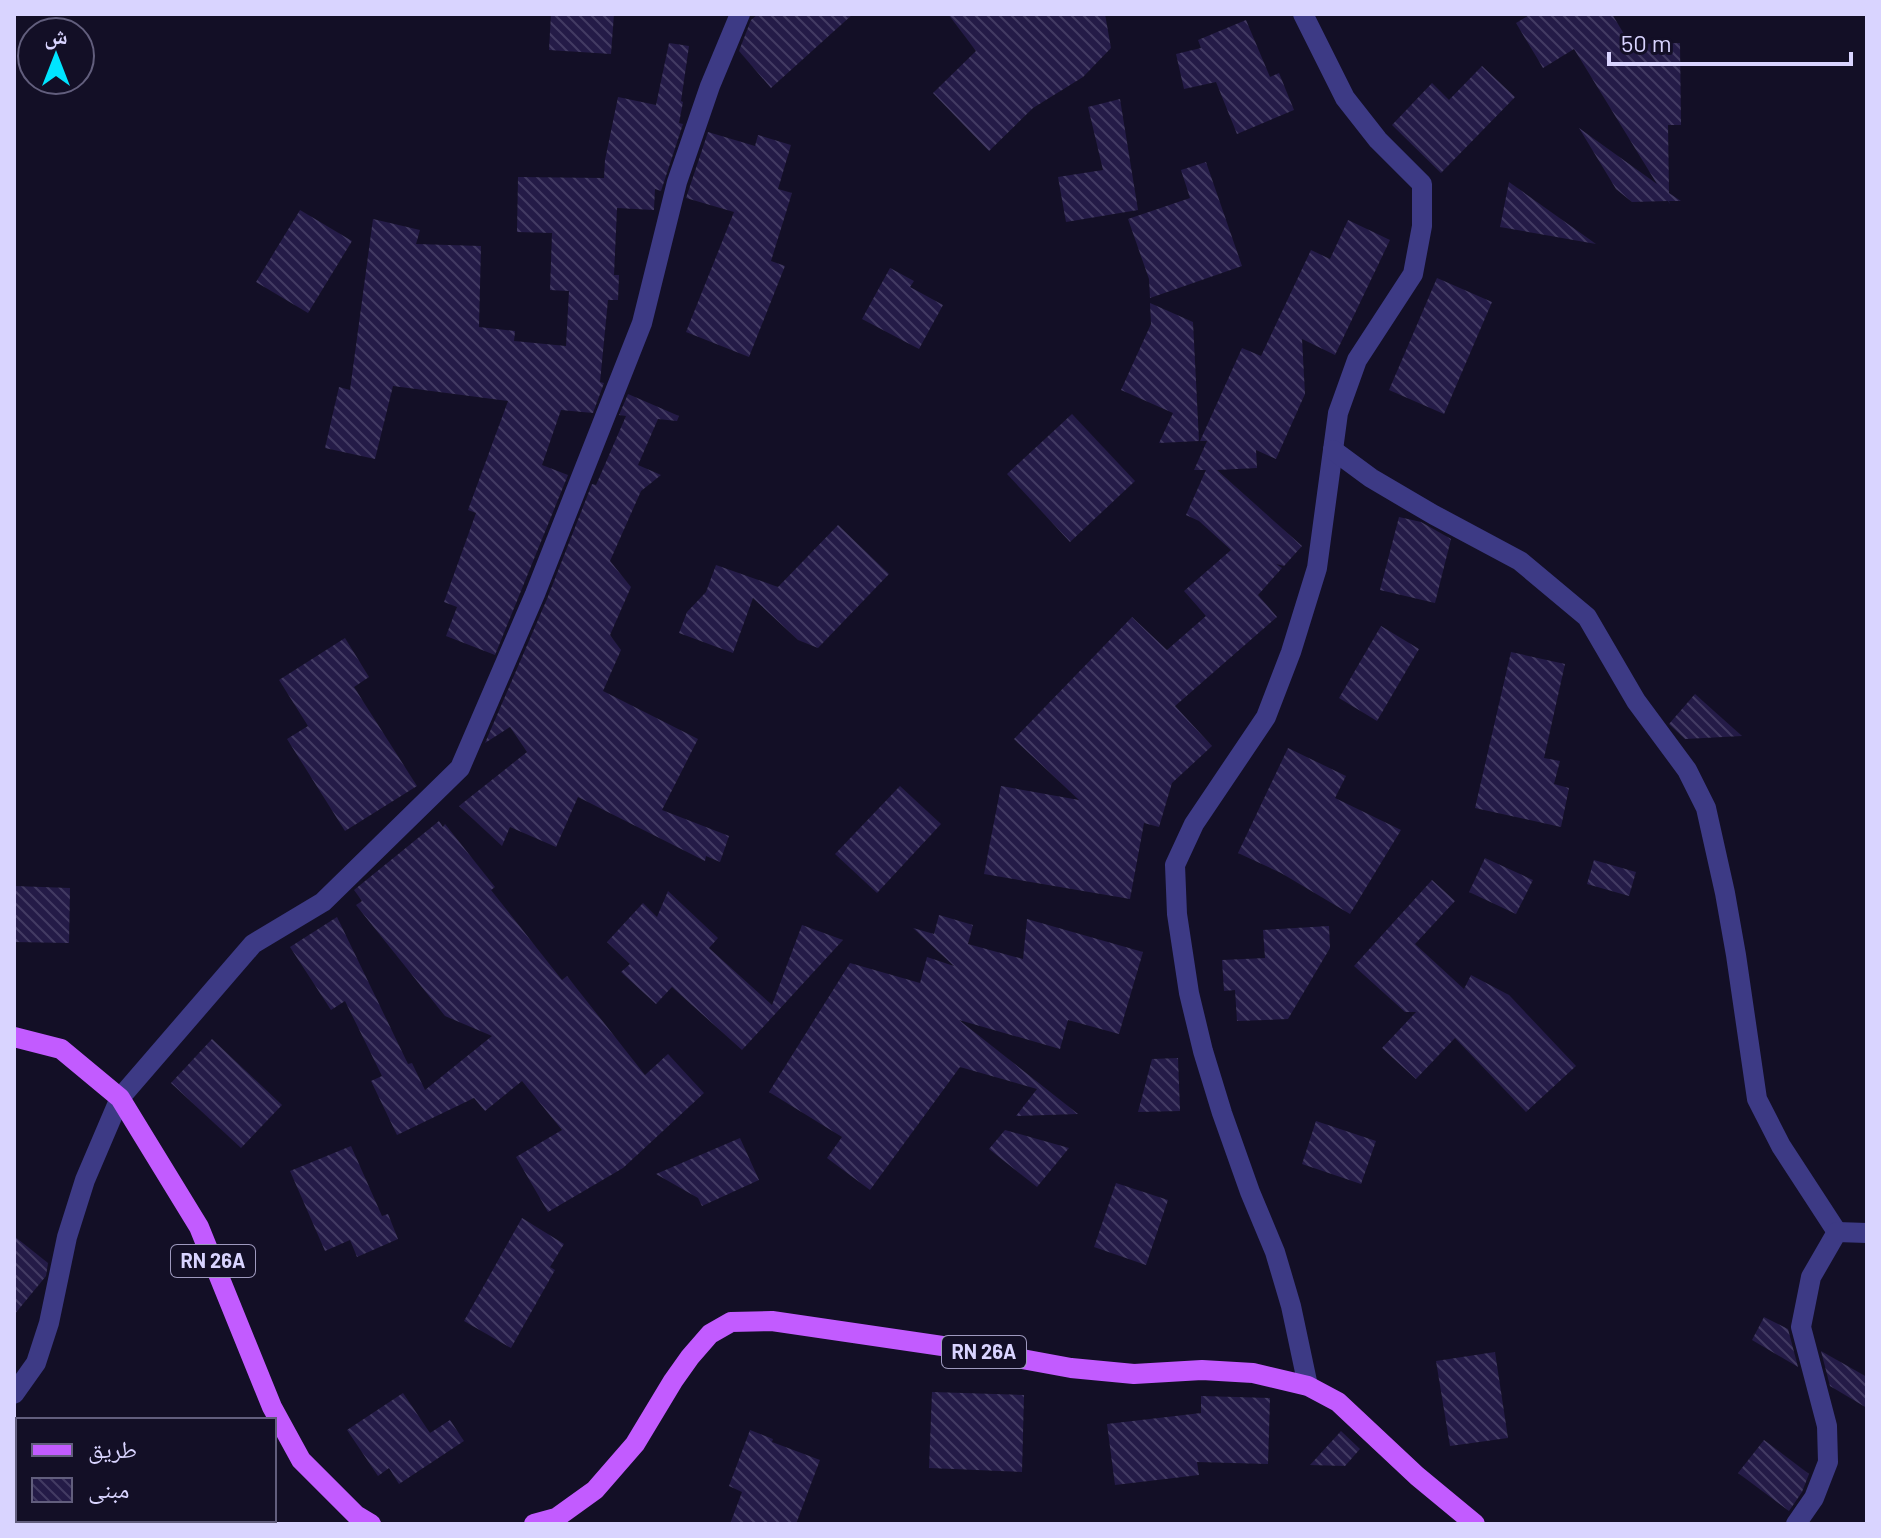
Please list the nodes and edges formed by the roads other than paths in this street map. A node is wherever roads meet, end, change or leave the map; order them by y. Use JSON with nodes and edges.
{"nodes":[{"id":1,"x":740,"y":14,"type":"edge"},
{"id":2,"x":1303,"y":14,"type":"edge"},
{"id":3,"x":1333,"y":450,"type":"junction"},
{"id":4,"x":14,"y":1037,"type":"edge"},
{"id":5,"x":120,"y":1098,"type":"junction"},
{"id":6,"x":1837,"y":1232,"type":"junction"},
{"id":7,"x":1867,"y":1233,"type":"edge"},
{"id":8,"x":1308,"y":1386,"type":"junction"},
{"id":9,"x":14,"y":1394,"type":"edge"},
{"id":10,"x":371,"y":1524,"type":"edge"},
{"id":11,"x":534,"y":1524,"type":"edge"},
{"id":12,"x":1475,"y":1524,"type":"edge"},
{"id":13,"x":1796,"y":1524,"type":"edge"}],
"edges":[{"from":1,"to":5,"type":"street"},
{"from":2,"to":3,"type":"street"},
{"from":3,"to":6,"type":"street"},
{"from":3,"to":8,"type":"street"},
{"from":4,"to":5,"type":"main road","number":"RN 26A"},
{"from":5,"to":9,"type":"street"},
{"from":5,"to":10,"type":"main road","number":"RN 26A"},
{"from":6,"to":7,"type":"street"},
{"from":6,"to":13,"type":"street"},
{"from":8,"to":11,"type":"main road","number":"RN 26A"},
{"from":8,"to":12,"type":"main road","number":"RN 26A"}]}
